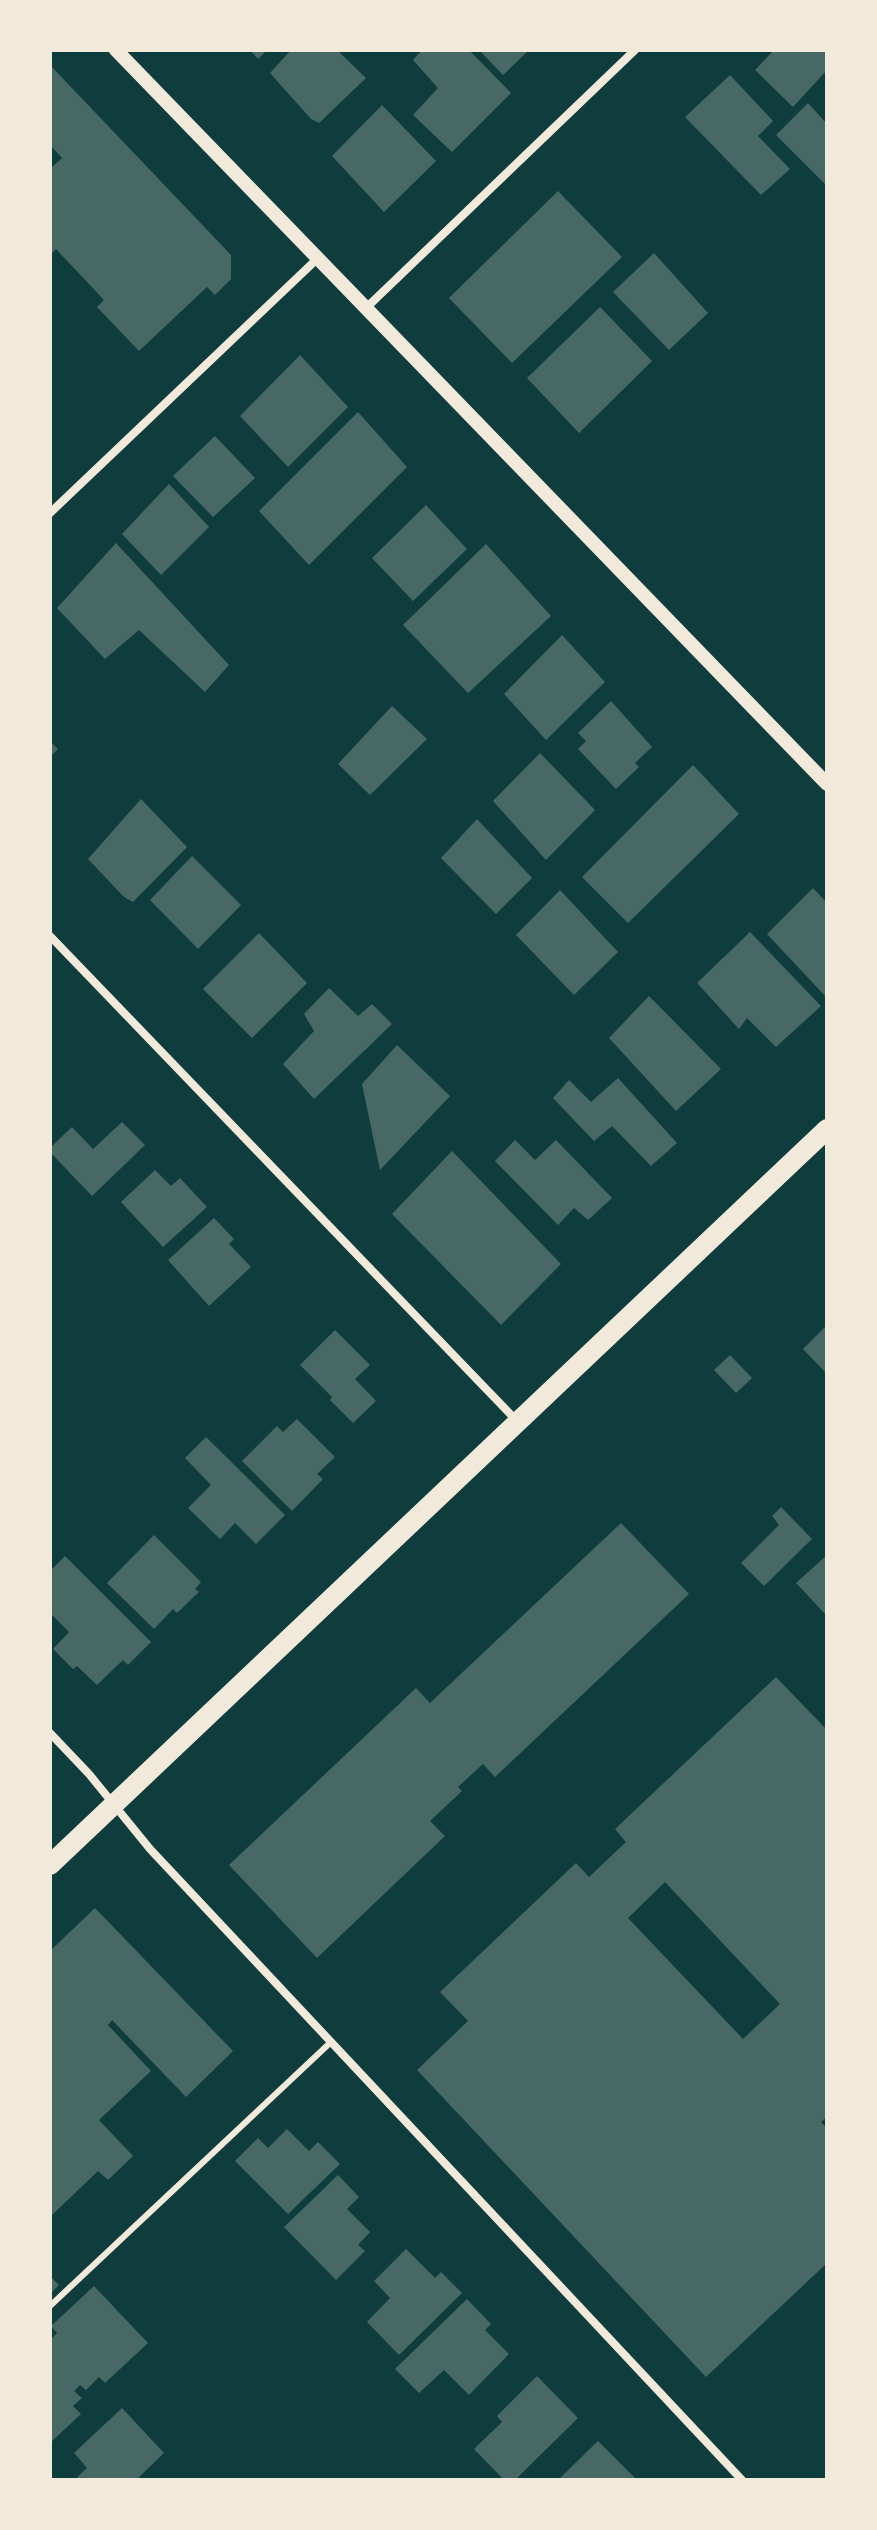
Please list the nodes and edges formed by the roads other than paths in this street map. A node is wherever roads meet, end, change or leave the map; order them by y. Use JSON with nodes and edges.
{"nodes":[{"id":1,"x":116,"y":50,"type":"edge"},
{"id":2,"x":635,"y":50,"type":"edge"},
{"id":3,"x":317,"y":259,"type":"junction"},
{"id":4,"x":365,"y":309,"type":"junction"},
{"id":5,"x":50,"y":513,"type":"edge"},
{"id":6,"x":827,"y":784,"type":"edge"},
{"id":7,"x":50,"y":936,"type":"edge"},
{"id":8,"x":827,"y":1129,"type":"edge"},
{"id":9,"x":517,"y":1420,"type":"junction"},
{"id":10,"x":50,"y":1733,"type":"edge"},
{"id":11,"x":113,"y":1806,"type":"junction"},
{"id":12,"x":50,"y":1865,"type":"edge"},
{"id":13,"x":331,"y":2042,"type":"junction"},
{"id":14,"x":50,"y":2306,"type":"edge"},
{"id":15,"x":742,"y":2480,"type":"edge"}],
"edges":[{"from":1,"to":3,"type":"street"},
{"from":2,"to":4,"type":"street"},
{"from":3,"to":4,"type":"street"},
{"from":3,"to":5,"type":"street"},
{"from":4,"to":6,"type":"street"},
{"from":7,"to":9,"type":"street"},
{"from":8,"to":9,"type":"main road"},
{"from":9,"to":11,"type":"main road"},
{"from":10,"to":11,"type":"street"},
{"from":11,"to":12,"type":"main road"},
{"from":11,"to":13,"type":"street"},
{"from":13,"to":14,"type":"lane"},
{"from":13,"to":15,"type":"street"}]}
